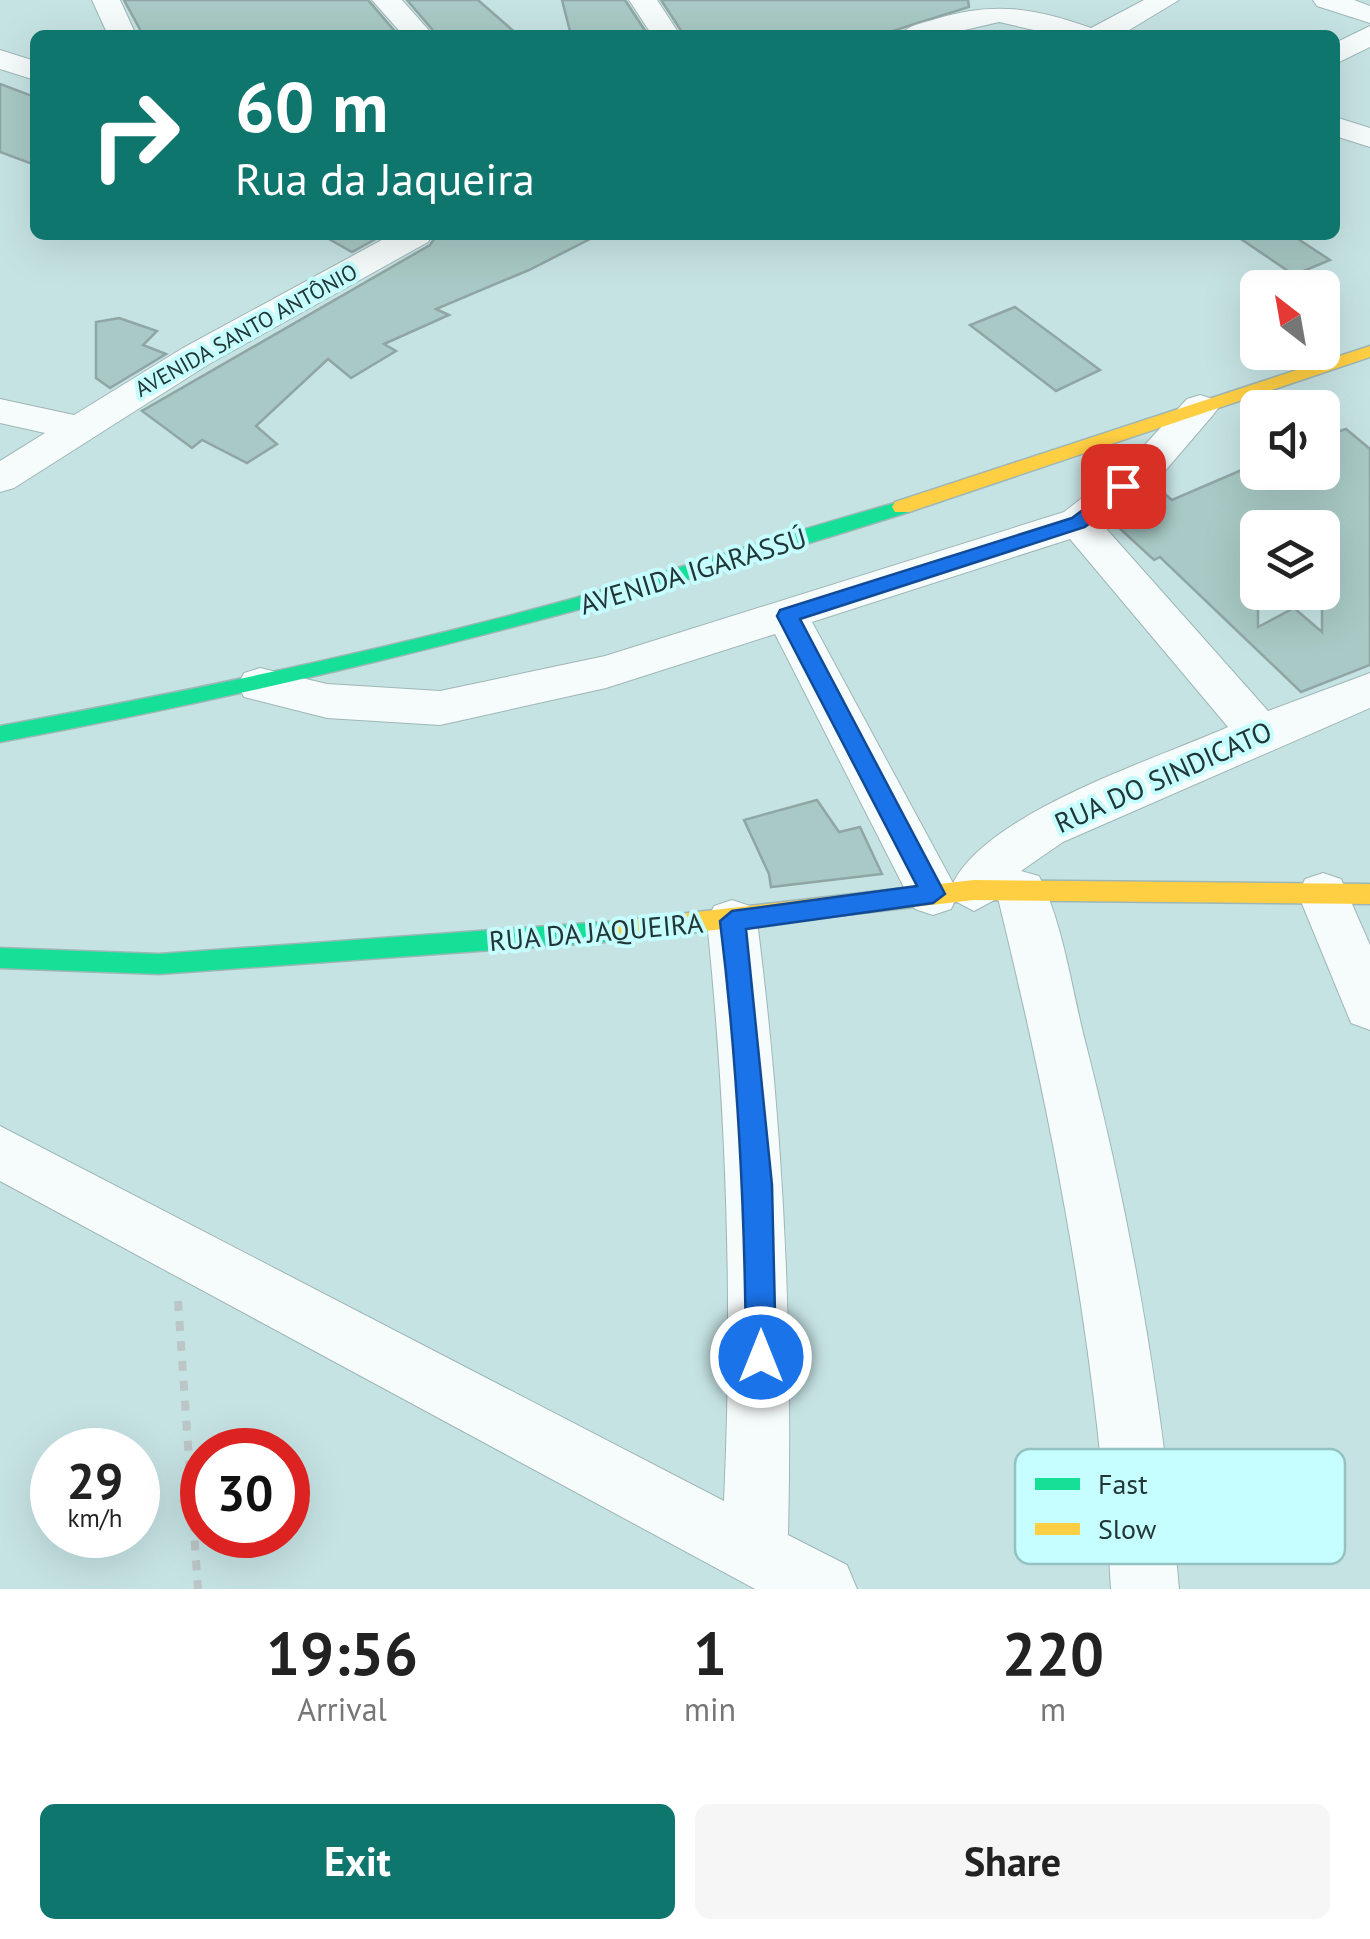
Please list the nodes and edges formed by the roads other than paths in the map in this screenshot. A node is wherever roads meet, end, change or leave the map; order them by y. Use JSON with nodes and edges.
{"nodes":[{"id":1,"x":106,"y":0,"type":"edge"},
{"id":2,"x":386,"y":0,"type":"edge"},
{"id":3,"x":407,"y":0,"type":"edge"},
{"id":4,"x":1165,"y":0,"type":"edge"},
{"id":5,"x":1327,"y":0,"type":"edge"},
{"id":6,"x":649,"y":1,"type":"edge"},
{"id":7,"x":1370,"y":15,"type":"edge"},
{"id":8,"x":120,"y":30,"type":"edge"},
{"id":9,"x":414,"y":30,"type":"edge"},
{"id":10,"x":434,"y":30,"type":"edge"},
{"id":11,"x":664,"y":30,"type":"edge"},
{"id":12,"x":932,"y":30,"type":"edge"},
{"id":13,"x":1068,"y":30,"type":"edge"},
{"id":14,"x":1109,"y":30,"type":"edge"},
{"id":15,"x":1370,"y":35,"type":"edge"},
{"id":16,"x":1340,"y":53,"type":"edge"},
{"id":17,"x":0,"y":58,"type":"edge"},
{"id":18,"x":30,"y":69,"type":"edge"},
{"id":19,"x":1340,"y":128,"type":"edge"},
{"id":20,"x":1370,"y":138,"type":"edge"},
{"id":21,"x":407,"y":240,"type":"edge"},
{"id":22,"x":1370,"y":350,"type":"edge"},
{"id":23,"x":1200,"y":408,"type":"junction"},
{"id":24,"x":0,"y":411,"type":"edge"},
{"id":25,"x":76,"y":428,"type":"junction"},
{"id":26,"x":0,"y":480,"type":"edge"},
{"id":27,"x":1078,"y":522,"type":"junction"},
{"id":28,"x":788,"y":616,"type":"junction"},
{"id":29,"x":260,"y":685,"type":"junction"},
{"id":30,"x":1370,"y":690,"type":"edge"},
{"id":31,"x":1260,"y":733,"type":"junction"},
{"id":32,"x":0,"y":734,"type":"edge"},
{"id":33,"x":976,"y":892,"type":"junction"},
{"id":34,"x":1347,"y":894,"type":"edge"},
{"id":35,"x":732,"y":921,"type":"junction"},
{"id":36,"x":0,"y":958,"type":"edge"},
{"id":37,"x":1370,"y":1006,"type":"edge"},
{"id":38,"x":0,"y":1152,"type":"edge"},
{"id":39,"x":1130,"y":1449,"type":"edge"},
{"id":40,"x":756,"y":1553,"type":"junction"},
{"id":41,"x":1142,"y":1564,"type":"edge"},
{"id":42,"x":824,"y":1589,"type":"edge"},
{"id":43,"x":1145,"y":1589,"type":"edge"}],
"edges":[{"from":1,"to":8,"type":"street"},
{"from":2,"to":9,"type":"street"},
{"from":3,"to":10,"type":"street"},
{"from":4,"to":14,"type":"street"},
{"from":5,"to":7,"type":"street"},
{"from":6,"to":11,"type":"street"},
{"from":12,"to":13,"type":"street"},
{"from":15,"to":16,"type":"street"},
{"from":17,"to":18,"type":"street"},
{"from":19,"to":20,"type":"street"},
{"from":21,"to":25,"type":"street","name":"AVENIDA SANTO ANTÔNIO"},
{"from":22,"to":23,"type":"main road","name":"AVENIDA IGARASSÚ"},
{"from":23,"to":27,"type":"street"},
{"from":23,"to":29,"type":"main road","name":"AVENIDA IGARASSÚ"},
{"from":24,"to":25,"type":"street"},
{"from":25,"to":26,"type":"street","name":"AVENIDA SANTO ANTÔNIO"},
{"from":27,"to":28,"type":"street"},
{"from":27,"to":31,"type":"street"},
{"from":28,"to":29,"type":"street"},
{"from":28,"to":33,"type":"street"},
{"from":29,"to":32,"type":"main road","name":"AVENIDA IGARASSÚ"},
{"from":30,"to":31,"type":"street","name":"RUA DO SINDICATO"},
{"from":31,"to":33,"type":"street","name":"RUA DO SINDICATO"},
{"from":33,"to":34,"type":"main road","name":"RUA DA JAQUEIRA"},
{"from":33,"to":35,"type":"main road","name":"RUA DA JAQUEIRA"},
{"from":33,"to":39,"type":"street"},
{"from":34,"to":37,"type":"street"},
{"from":35,"to":36,"type":"main road","name":"RUA DA JAQUEIRA"},
{"from":35,"to":40,"type":"street"},
{"from":38,"to":40,"type":"street"},
{"from":40,"to":42,"type":"street"},
{"from":41,"to":43,"type":"street"}]}
